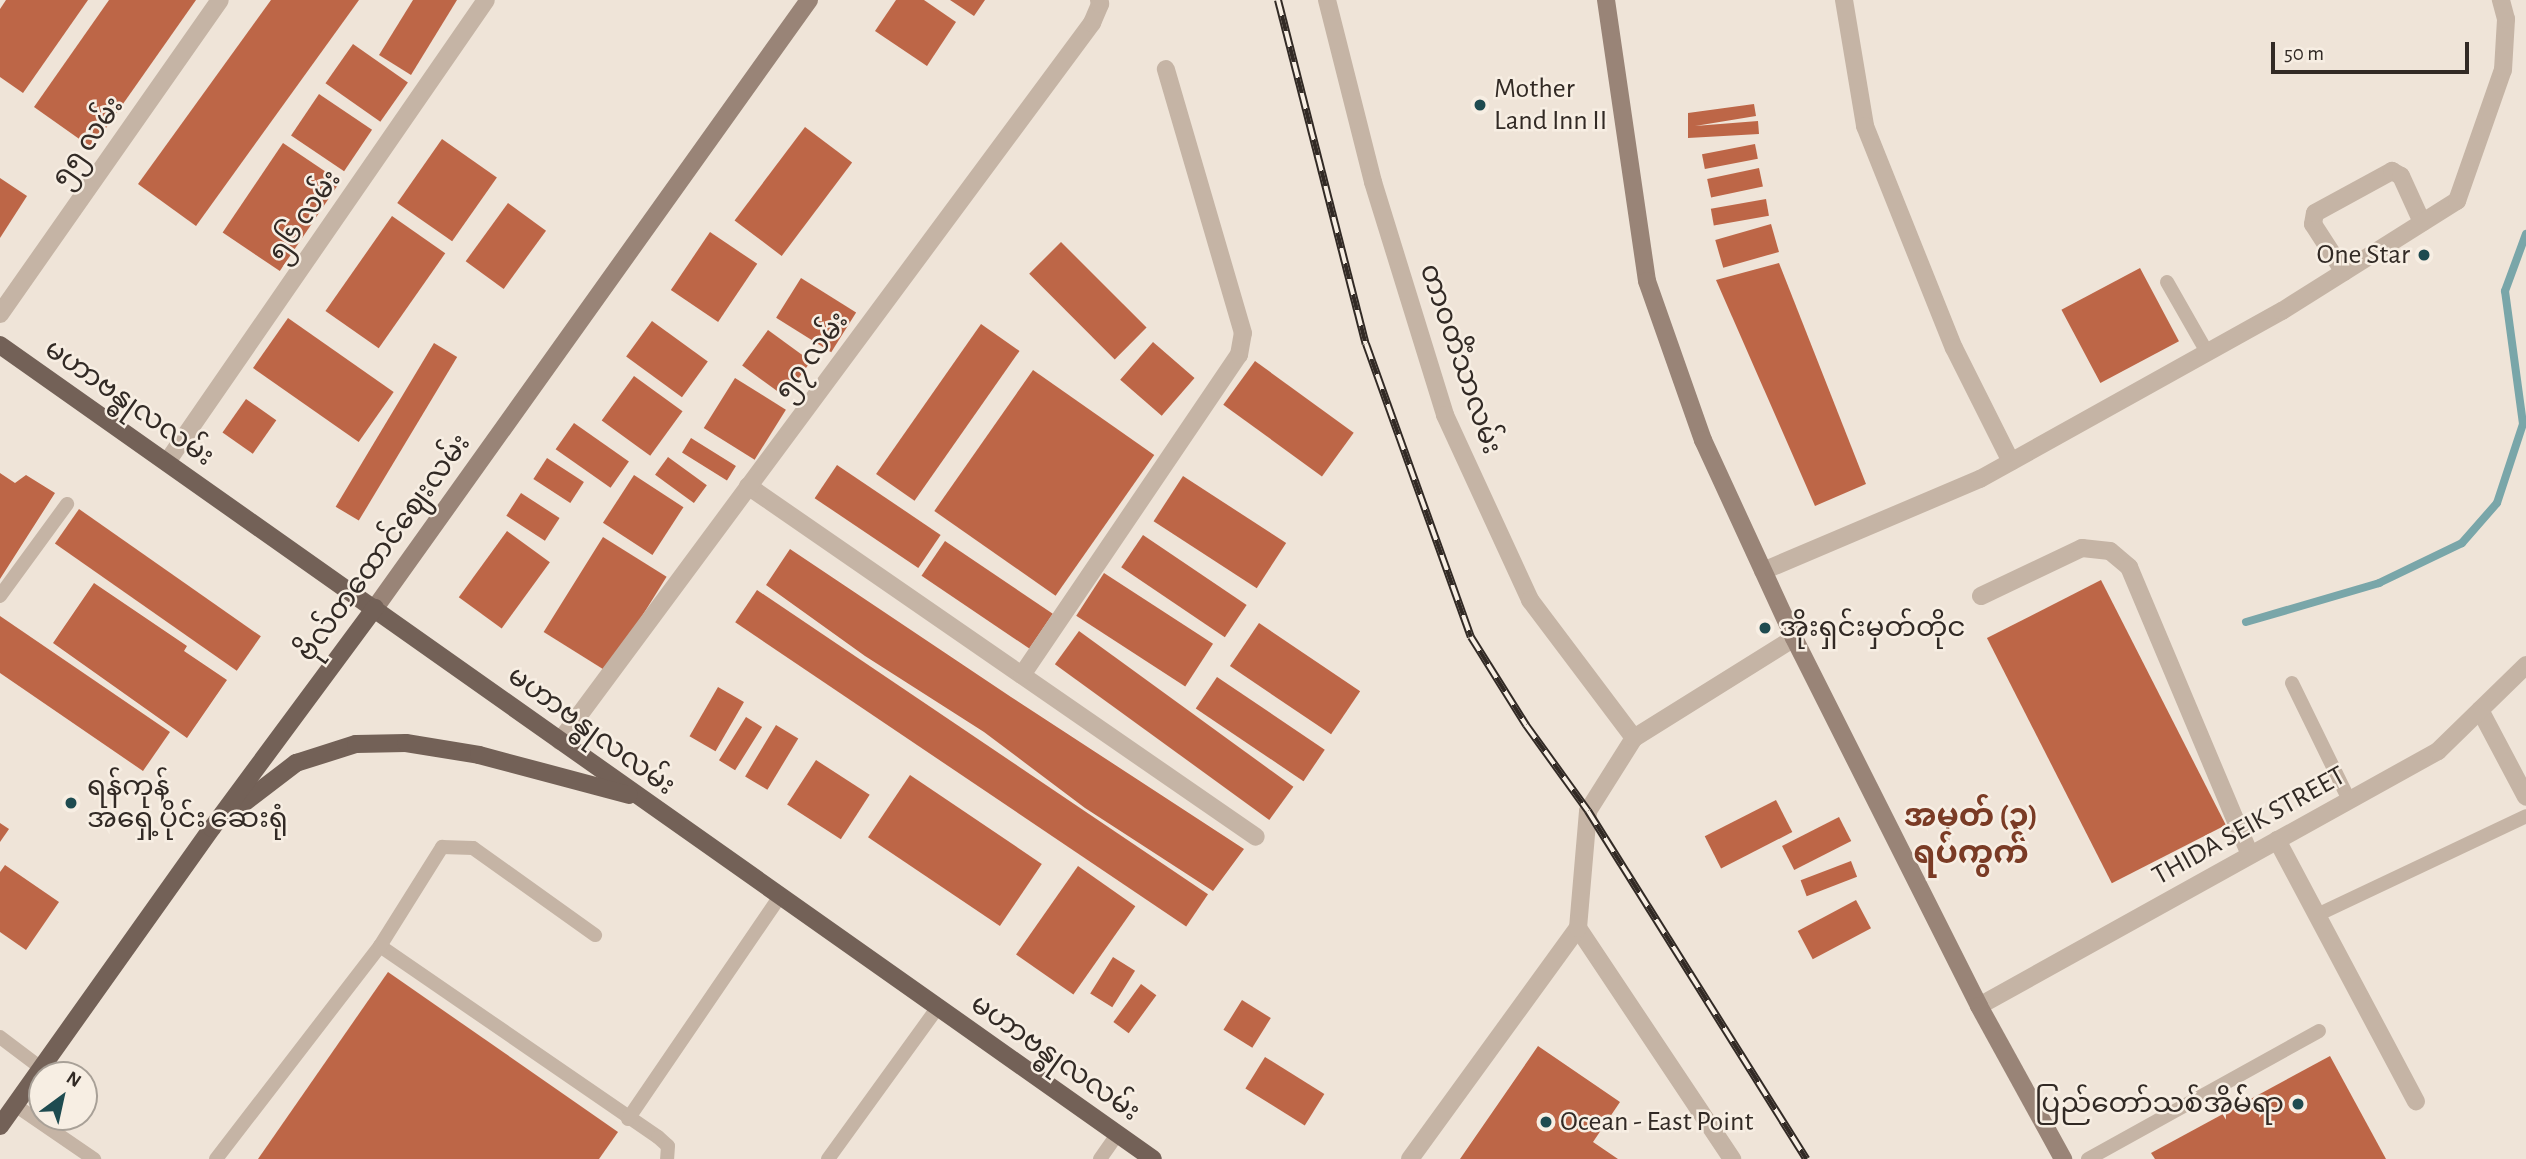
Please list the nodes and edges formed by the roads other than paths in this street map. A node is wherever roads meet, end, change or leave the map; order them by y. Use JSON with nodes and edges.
{"nodes":[{"id":1,"x":220,"y":0,"type":"edge"},
{"id":2,"x":486,"y":0,"type":"edge"},
{"id":3,"x":808,"y":0,"type":"edge"},
{"id":4,"x":1099,"y":0,"type":"edge"},
{"id":5,"x":1327,"y":0,"type":"edge"},
{"id":6,"x":1606,"y":0,"type":"edge"},
{"id":7,"x":1844,"y":0,"type":"edge"},
{"id":8,"x":2501,"y":0,"type":"edge"},
{"id":9,"x":1166,"y":69,"type":"dead end"},
{"id":10,"x":2422,"y":222,"type":"junction"},
{"id":11,"x":2344,"y":272,"type":"junction"},
{"id":12,"x":2167,"y":282,"type":"dead end"},
{"id":13,"x":0,"y":314,"type":"edge"},
{"id":14,"x":0,"y":345,"type":"edge"},
{"id":15,"x":2207,"y":352,"type":"junction"},
{"id":16,"x":167,"y":462,"type":"junction"},
{"id":17,"x":2011,"y":462,"type":"junction"},
{"id":18,"x":748,"y":486,"type":"junction"},
{"id":19,"x":67,"y":504,"type":"dead end"},
{"id":20,"x":1763,"y":570,"type":"junction"},
{"id":21,"x":0,"y":596,"type":"edge"},
{"id":22,"x":1982,"y":596,"type":"dead end"},
{"id":23,"x":375,"y":608,"type":"junction"},
{"id":24,"x":1794,"y":638,"type":"junction"},
{"id":25,"x":2526,"y":665,"type":"edge"},
{"id":26,"x":1022,"y":675,"type":"junction"},
{"id":27,"x":2291,"y":683,"type":"dead end"},
{"id":28,"x":2480,"y":710,"type":"junction"},
{"id":29,"x":1634,"y":738,"type":"junction"},
{"id":30,"x":559,"y":741,"type":"junction"},
{"id":31,"x":2526,"y":797,"type":"edge"},
{"id":32,"x":639,"y":798,"type":"junction"},
{"id":33,"x":2349,"y":800,"type":"junction"},
{"id":34,"x":2526,"y":816,"type":"edge"},
{"id":35,"x":212,"y":828,"type":"junction"},
{"id":36,"x":1256,"y":837,"type":"dead end"},
{"id":37,"x":2277,"y":840,"type":"junction"},
{"id":38,"x":2250,"y":855,"type":"junction"},
{"id":39,"x":780,"y":896,"type":"junction"},
{"id":40,"x":2317,"y":915,"type":"junction"},
{"id":41,"x":1578,"y":928,"type":"junction"},
{"id":42,"x":595,"y":935,"type":"dead end"},
{"id":43,"x":380,"y":946,"type":"junction"},
{"id":44,"x":1979,"y":1006,"type":"junction"},
{"id":45,"x":938,"y":1007,"type":"junction"},
{"id":46,"x":2319,"y":1031,"type":"dead end"},
{"id":47,"x":0,"y":1037,"type":"edge"},
{"id":48,"x":31,"y":1061,"type":"edge"},
{"id":49,"x":47,"y":1061,"type":"edge"},
{"id":50,"x":28,"y":1087,"type":"edge"},
{"id":51,"x":2416,"y":1101,"type":"dead end"},
{"id":52,"x":15,"y":1105,"type":"junction"},
{"id":53,"x":628,"y":1119,"type":"junction"},
{"id":54,"x":0,"y":1126,"type":"edge"},
{"id":55,"x":1117,"y":1135,"type":"junction"},
{"id":56,"x":94,"y":1159,"type":"edge"},
{"id":57,"x":216,"y":1159,"type":"edge"},
{"id":58,"x":667,"y":1159,"type":"edge"},
{"id":59,"x":828,"y":1159,"type":"edge"},
{"id":60,"x":1100,"y":1159,"type":"edge"},
{"id":61,"x":1153,"y":1159,"type":"edge"},
{"id":62,"x":1410,"y":1159,"type":"edge"},
{"id":63,"x":1732,"y":1159,"type":"edge"},
{"id":64,"x":2063,"y":1159,"type":"edge"},
{"id":65,"x":2088,"y":1159,"type":"edge"}],
"edges":[{"from":1,"to":13,"type":"street","name":"၅၅ လမ်း"},
{"from":2,"to":16,"type":"street","name":"၅၆ လမ်း"},
{"from":3,"to":23,"type":"main road","name":"ဗိုလ်တထောင်ဈေးလမ်း"},
{"from":4,"to":18,"type":"street","name":"၅၇ လမ်း"},
{"from":5,"to":29,"type":"street","name":"တာဝတိံသာလမ်း"},
{"from":6,"to":20,"type":"main road"},
{"from":7,"to":17,"type":"street"},
{"from":8,"to":10,"type":"street"},
{"from":9,"to":26,"type":"street"},
{"from":10,"to":11,"type":"street"},
{"from":10,"to":11,"type":"street"},
{"from":11,"to":15,"type":"street"},
{"from":12,"to":15,"type":"lane"},
{"from":14,"to":16,"type":"main road","name":"မဟာဗန္ဓုလလမ်း"},
{"from":15,"to":17,"type":"street"},
{"from":16,"to":23,"type":"main road","name":"မဟာဗန္ဓုလလမ်း"},
{"from":17,"to":20,"type":"street"},
{"from":18,"to":26,"type":"street"},
{"from":18,"to":30,"type":"street","name":"၅၇ လမ်း"},
{"from":19,"to":21,"type":"lane"},
{"from":20,"to":24,"type":"main road"},
{"from":22,"to":38,"type":"street"},
{"from":23,"to":30,"type":"main road","name":"မဟာဗန္ဓုလလမ်း"},
{"from":23,"to":35,"type":"main road","name":"ဗိုလ်တထောင်ဈေးလမ်း"},
{"from":24,"to":29,"type":"street"},
{"from":24,"to":44,"type":"main road"},
{"from":25,"to":28,"type":"street","name":"THIDA SEIK STREET"},
{"from":26,"to":36,"type":"street"},
{"from":27,"to":33,"type":"lane"},
{"from":28,"to":31,"type":"street"},
{"from":28,"to":33,"type":"street","name":"THIDA SEIK STREET"},
{"from":29,"to":41,"type":"street"},
{"from":30,"to":32,"type":"main road","name":"မဟာဗန္ဓုလလမ်း"},
{"from":32,"to":35,"type":"main road"},
{"from":32,"to":39,"type":"main road","name":"မဟာဗန္ဓုလလမ်း"},
{"from":33,"to":37,"type":"street","name":"THIDA SEIK STREET"},
{"from":34,"to":40,"type":"lane"},
{"from":35,"to":49,"type":"main road","name":"ဗိုလ်တထောင်ဈေးလမ်း"},
{"from":37,"to":38,"type":"street","name":"THIDA SEIK STREET"},
{"from":37,"to":40,"type":"street"},
{"from":38,"to":44,"type":"street","name":"THIDA SEIK STREET"},
{"from":39,"to":45,"type":"main road","name":"မဟာဗန္ဓုလလမ်း"},
{"from":39,"to":53,"type":"lane"},
{"from":40,"to":51,"type":"street"},
{"from":41,"to":62,"type":"street"},
{"from":41,"to":63,"type":"street"},
{"from":42,"to":43,"type":"lane"},
{"from":43,"to":53,"type":"lane"},
{"from":43,"to":57,"type":"lane"},
{"from":44,"to":64,"type":"main road"},
{"from":45,"to":55,"type":"main road","name":"မဟာဗန္ဓုလလမ်း"},
{"from":45,"to":59,"type":"lane"},
{"from":46,"to":65,"type":"lane"},
{"from":47,"to":48,"type":"lane"},
{"from":50,"to":52,"type":"main road","name":"ဗိုလ်တထောင်ဈေးလမ်း"},
{"from":52,"to":54,"type":"main road","name":"ဗိုလ်တထောင်ဈေးလမ်း"},
{"from":52,"to":56,"type":"lane"},
{"from":53,"to":58,"type":"lane"},
{"from":55,"to":60,"type":"lane"},
{"from":55,"to":61,"type":"main road","name":"မဟာဗန္ဓုလလမ်း"}]}
